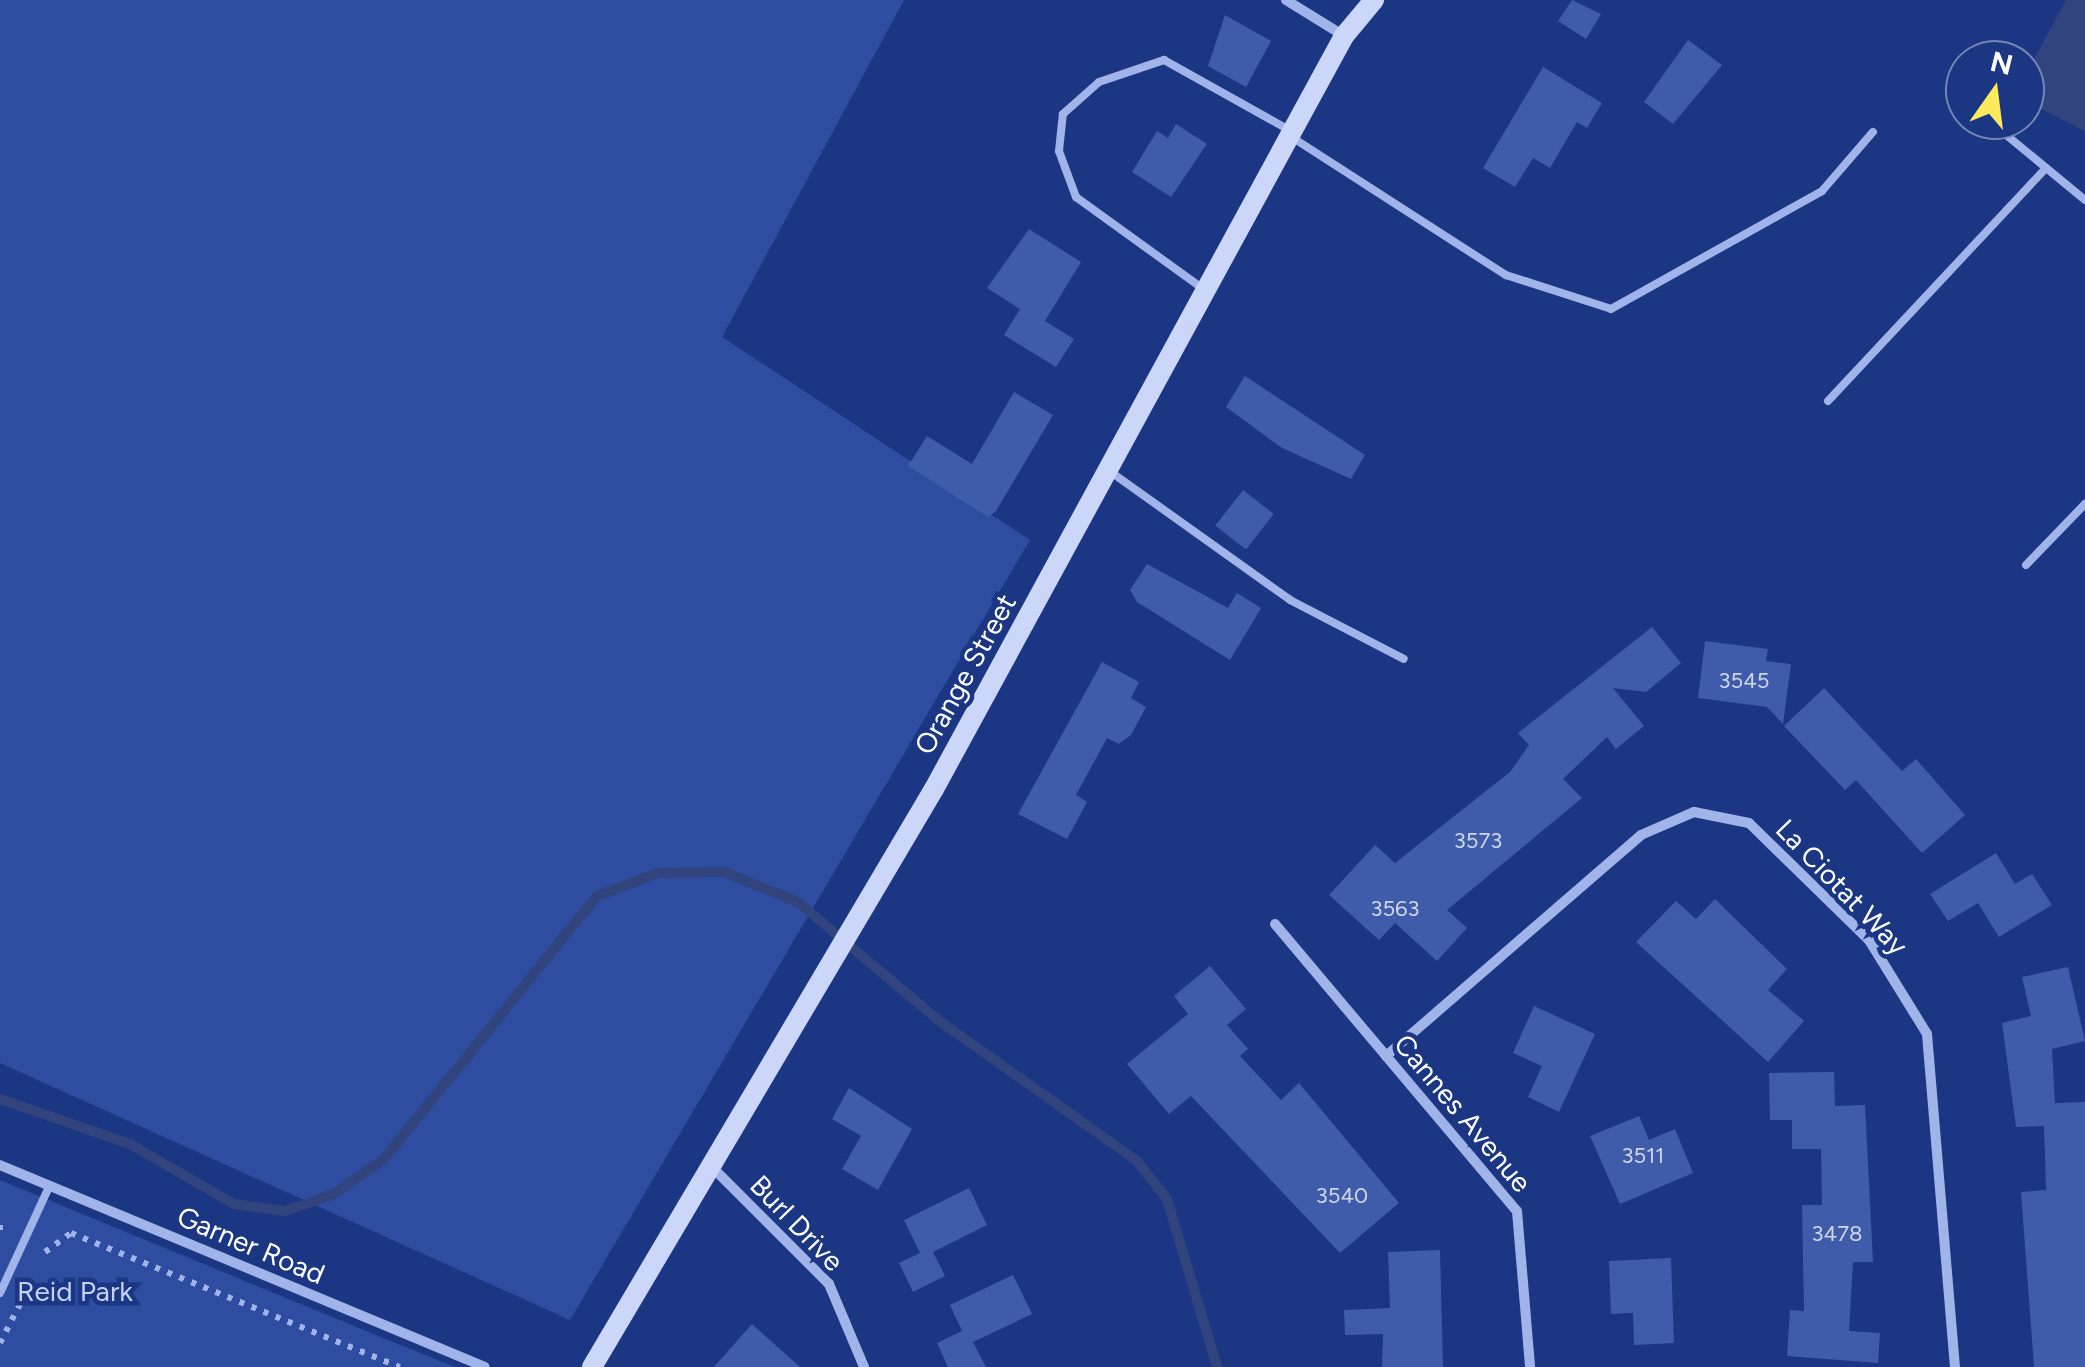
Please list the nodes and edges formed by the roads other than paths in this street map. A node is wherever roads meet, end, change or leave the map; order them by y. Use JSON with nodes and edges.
{"nodes":[{"id":1,"x":1286,"y":0,"type":"edge"},
{"id":2,"x":1374,"y":0,"type":"edge"},
{"id":3,"x":1344,"y":36,"type":"junction"},
{"id":4,"x":1873,"y":132,"type":"dead end"},
{"id":5,"x":1291,"y":134,"type":"junction"},
{"id":6,"x":2012,"y":140,"type":"edge"},
{"id":7,"x":2046,"y":168,"type":"junction"},
{"id":8,"x":2085,"y":200,"type":"edge"},
{"id":9,"x":1206,"y":291,"type":"junction"},
{"id":10,"x":1828,"y":401,"type":"dead end"},
{"id":11,"x":1108,"y":470,"type":"junction"},
{"id":12,"x":2085,"y":504,"type":"edge"},
{"id":13,"x":2026,"y":565,"type":"dead end"},
{"id":14,"x":1404,"y":659,"type":"dead end"},
{"id":15,"x":1275,"y":924,"type":"dead end"},
{"id":16,"x":1386,"y":1056,"type":"junction"},
{"id":17,"x":0,"y":1164,"type":"edge"},
{"id":18,"x":715,"y":1170,"type":"junction"},
{"id":19,"x":50,"y":1185,"type":"junction"},
{"id":20,"x":0,"y":1293,"type":"edge"},
{"id":21,"x":485,"y":1367,"type":"edge"},
{"id":22,"x":592,"y":1367,"type":"edge"},
{"id":23,"x":864,"y":1367,"type":"edge"},
{"id":24,"x":1530,"y":1367,"type":"edge"},
{"id":25,"x":1955,"y":1367,"type":"edge"}],
"edges":[{"from":1,"to":3,"type":"street"},
{"from":2,"to":3,"type":"street","name":"Orange Street"},
{"from":3,"to":5,"type":"street","name":"Orange Street"},
{"from":4,"to":5,"type":"lane"},
{"from":5,"to":9,"type":"street","name":"Orange Street"},
{"from":5,"to":9,"type":"lane"},
{"from":6,"to":7,"type":"lane"},
{"from":7,"to":8,"type":"lane"},
{"from":7,"to":10,"type":"lane"},
{"from":9,"to":11,"type":"street","name":"Orange Street"},
{"from":11,"to":14,"type":"lane"},
{"from":11,"to":18,"type":"street","name":"Orange Street"},
{"from":12,"to":13,"type":"lane"},
{"from":15,"to":16,"type":"street","name":"Cannes Avenue"},
{"from":16,"to":24,"type":"street","name":"Cannes Avenue"},
{"from":16,"to":25,"type":"street","name":"La Ciotat Way"},
{"from":17,"to":19,"type":"street","name":"Garner Road"},
{"from":18,"to":22,"type":"street","name":"Orange Street"},
{"from":18,"to":23,"type":"street","name":"Burl Drive"},
{"from":19,"to":20,"type":"lane"},
{"from":19,"to":21,"type":"street","name":"Garner Road"}]}
